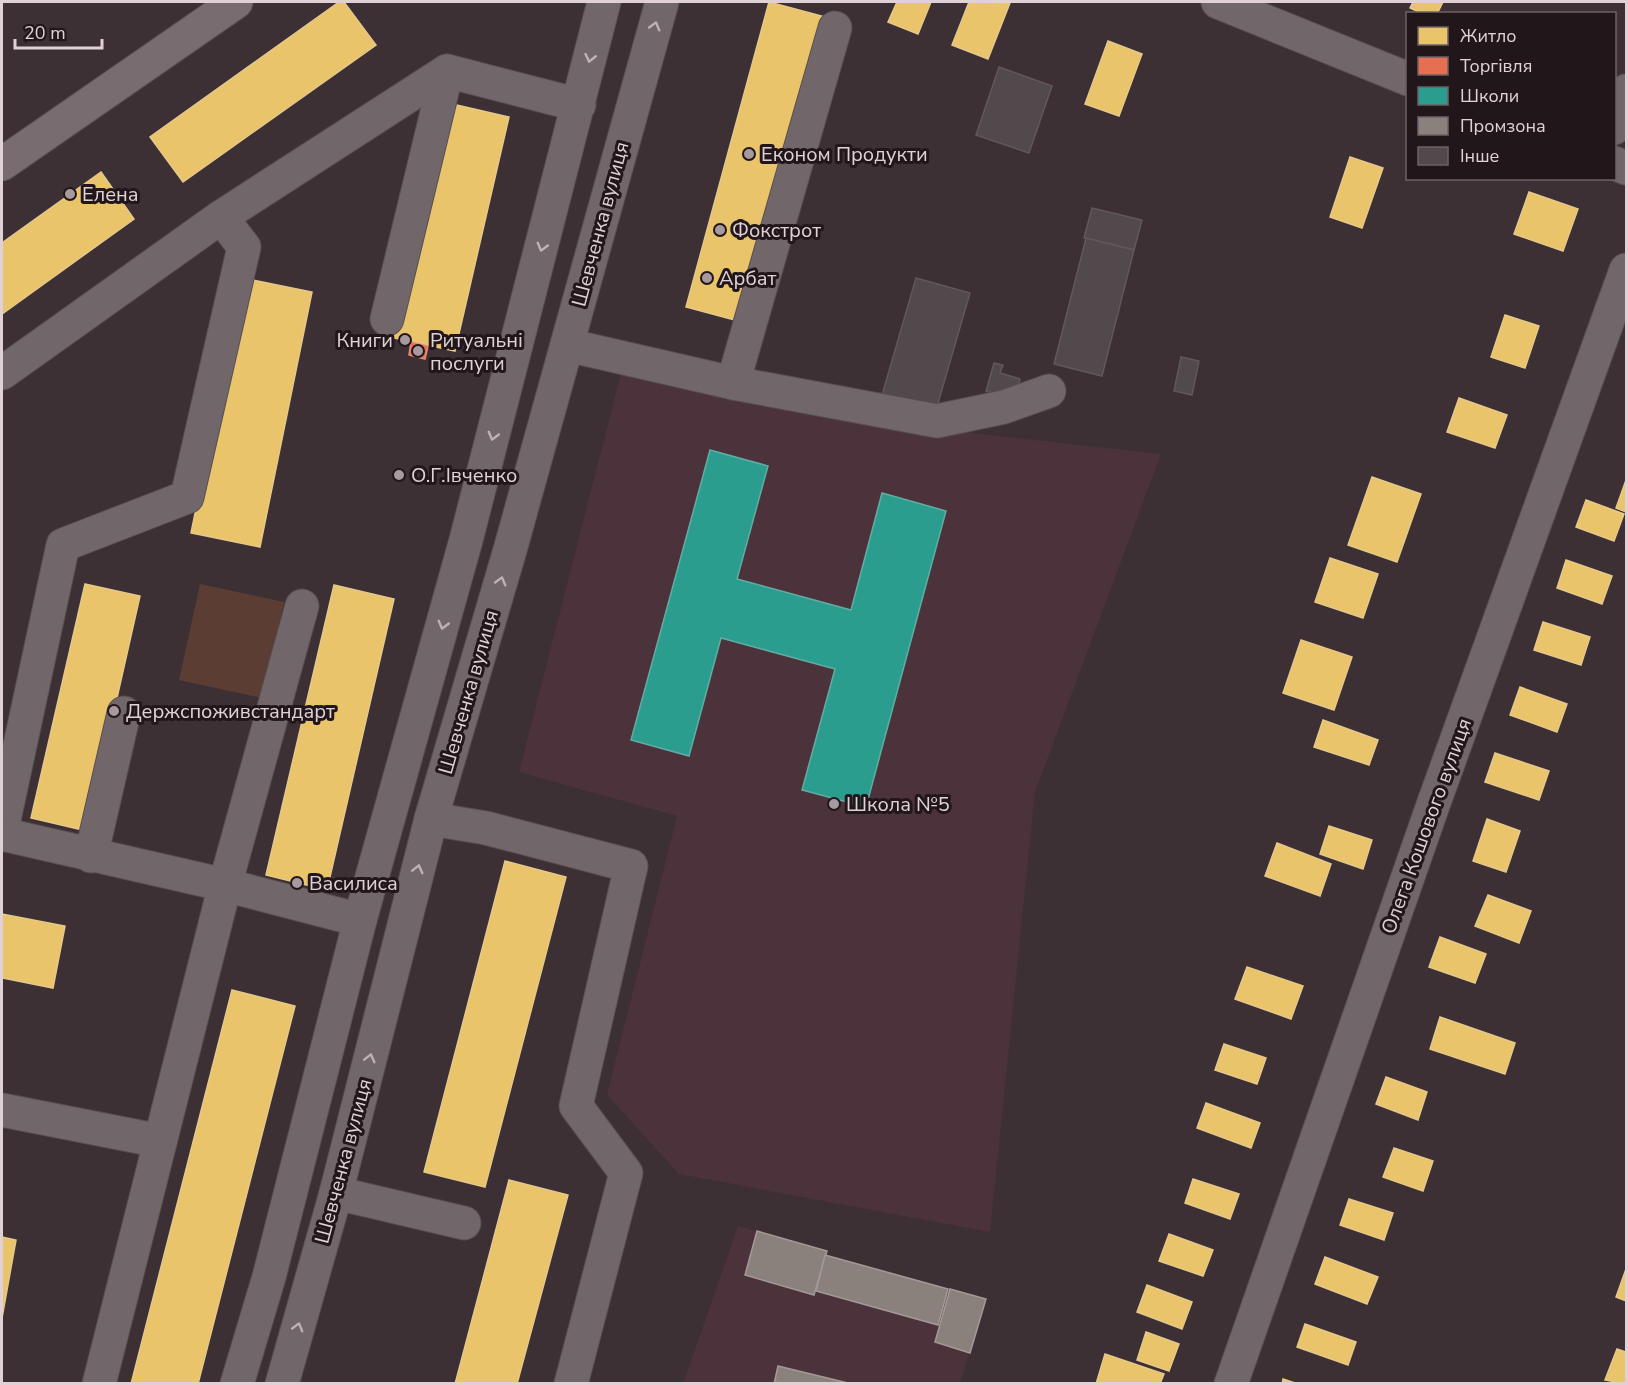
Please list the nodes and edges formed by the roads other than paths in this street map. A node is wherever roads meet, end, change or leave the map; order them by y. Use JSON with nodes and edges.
{"nodes":[{"id":1,"x":236,"y":2,"type":"edge"},
{"id":2,"x":604,"y":2,"type":"edge"},
{"id":3,"x":662,"y":2,"type":"edge"},
{"id":4,"x":1218,"y":2,"type":"edge"},
{"id":5,"x":835,"y":28,"type":"dead end"},
{"id":6,"x":447,"y":71,"type":"junction"},
{"id":7,"x":1406,"y":79,"type":"edge"},
{"id":8,"x":1626,"y":91,"type":"edge"},
{"id":9,"x":579,"y":105,"type":"junction"},
{"id":10,"x":1616,"y":122,"type":"edge"},
{"id":11,"x":2,"y":164,"type":"edge"},
{"id":12,"x":221,"y":217,"type":"junction"},
{"id":13,"x":1626,"y":270,"type":"edge"},
{"id":14,"x":387,"y":319,"type":"dead end"},
{"id":15,"x":567,"y":345,"type":"junction"},
{"id":16,"x":2,"y":373,"type":"edge"},
{"id":17,"x":733,"y":383,"type":"junction"},
{"id":18,"x":1049,"y":391,"type":"dead end"},
{"id":19,"x":302,"y":606,"type":"dead end"},
{"id":20,"x":123,"y":713,"type":"dead end"},
{"id":21,"x":431,"y":819,"type":"junction"},
{"id":22,"x":2,"y":829,"type":"edge"},
{"id":23,"x":2,"y":834,"type":"edge"},
{"id":24,"x":92,"y":856,"type":"junction"},
{"id":25,"x":225,"y":885,"type":"junction"},
{"id":26,"x":358,"y":928,"type":"junction"},
{"id":27,"x":398,"y":947,"type":"junction"},
{"id":28,"x":2,"y":1110,"type":"edge"},
{"id":29,"x":160,"y":1141,"type":"junction"},
{"id":30,"x":336,"y":1193,"type":"junction"},
{"id":31,"x":464,"y":1223,"type":"dead end"},
{"id":32,"x":99,"y":1383,"type":"edge"},
{"id":33,"x":237,"y":1383,"type":"edge"},
{"id":34,"x":282,"y":1383,"type":"edge"},
{"id":35,"x":571,"y":1383,"type":"edge"},
{"id":36,"x":1231,"y":1383,"type":"edge"}],
"edges":[{"from":1,"to":11,"type":"main road"},
{"from":2,"to":9,"type":"street","name":"Шевченка вулиця","one_way":true},
{"from":15,"to":3,"type":"street","name":"Шевченка вулиця","one_way":true},
{"from":4,"to":7,"type":"street"},
{"from":5,"to":17,"type":"street"},
{"from":6,"to":9,"type":"street"},
{"from":6,"to":12,"type":"street"},
{"from":6,"to":14,"type":"street"},
{"from":8,"to":10,"type":"street"},
{"from":9,"to":26,"type":"street","name":"Шевченка вулиця","one_way":true},
{"from":12,"to":16,"type":"street"},
{"from":12,"to":22,"type":"street"},
{"from":13,"to":36,"type":"street","name":"Олега Кошового вулиця"},
{"from":15,"to":17,"type":"street"},
{"from":21,"to":15,"type":"street","name":"Шевченка вулиця","one_way":true},
{"from":17,"to":18,"type":"street"},
{"from":19,"to":25,"type":"street"},
{"from":20,"to":24,"type":"street"},
{"from":27,"to":21,"type":"street","name":"Шевченка вулиця","one_way":true},
{"from":21,"to":35,"type":"street"},
{"from":23,"to":24,"type":"street"},
{"from":24,"to":25,"type":"street"},
{"from":25,"to":26,"type":"street"},
{"from":25,"to":29,"type":"street"},
{"from":26,"to":27,"type":"street"},
{"from":26,"to":33,"type":"street","name":"Шевченка вулиця"},
{"from":30,"to":27,"type":"street","name":"Шевченка вулиця","one_way":true},
{"from":28,"to":29,"type":"street"},
{"from":29,"to":32,"type":"street"},
{"from":30,"to":31,"type":"street"},
{"from":34,"to":30,"type":"street","name":"Шевченка вулиця","one_way":true}]}
